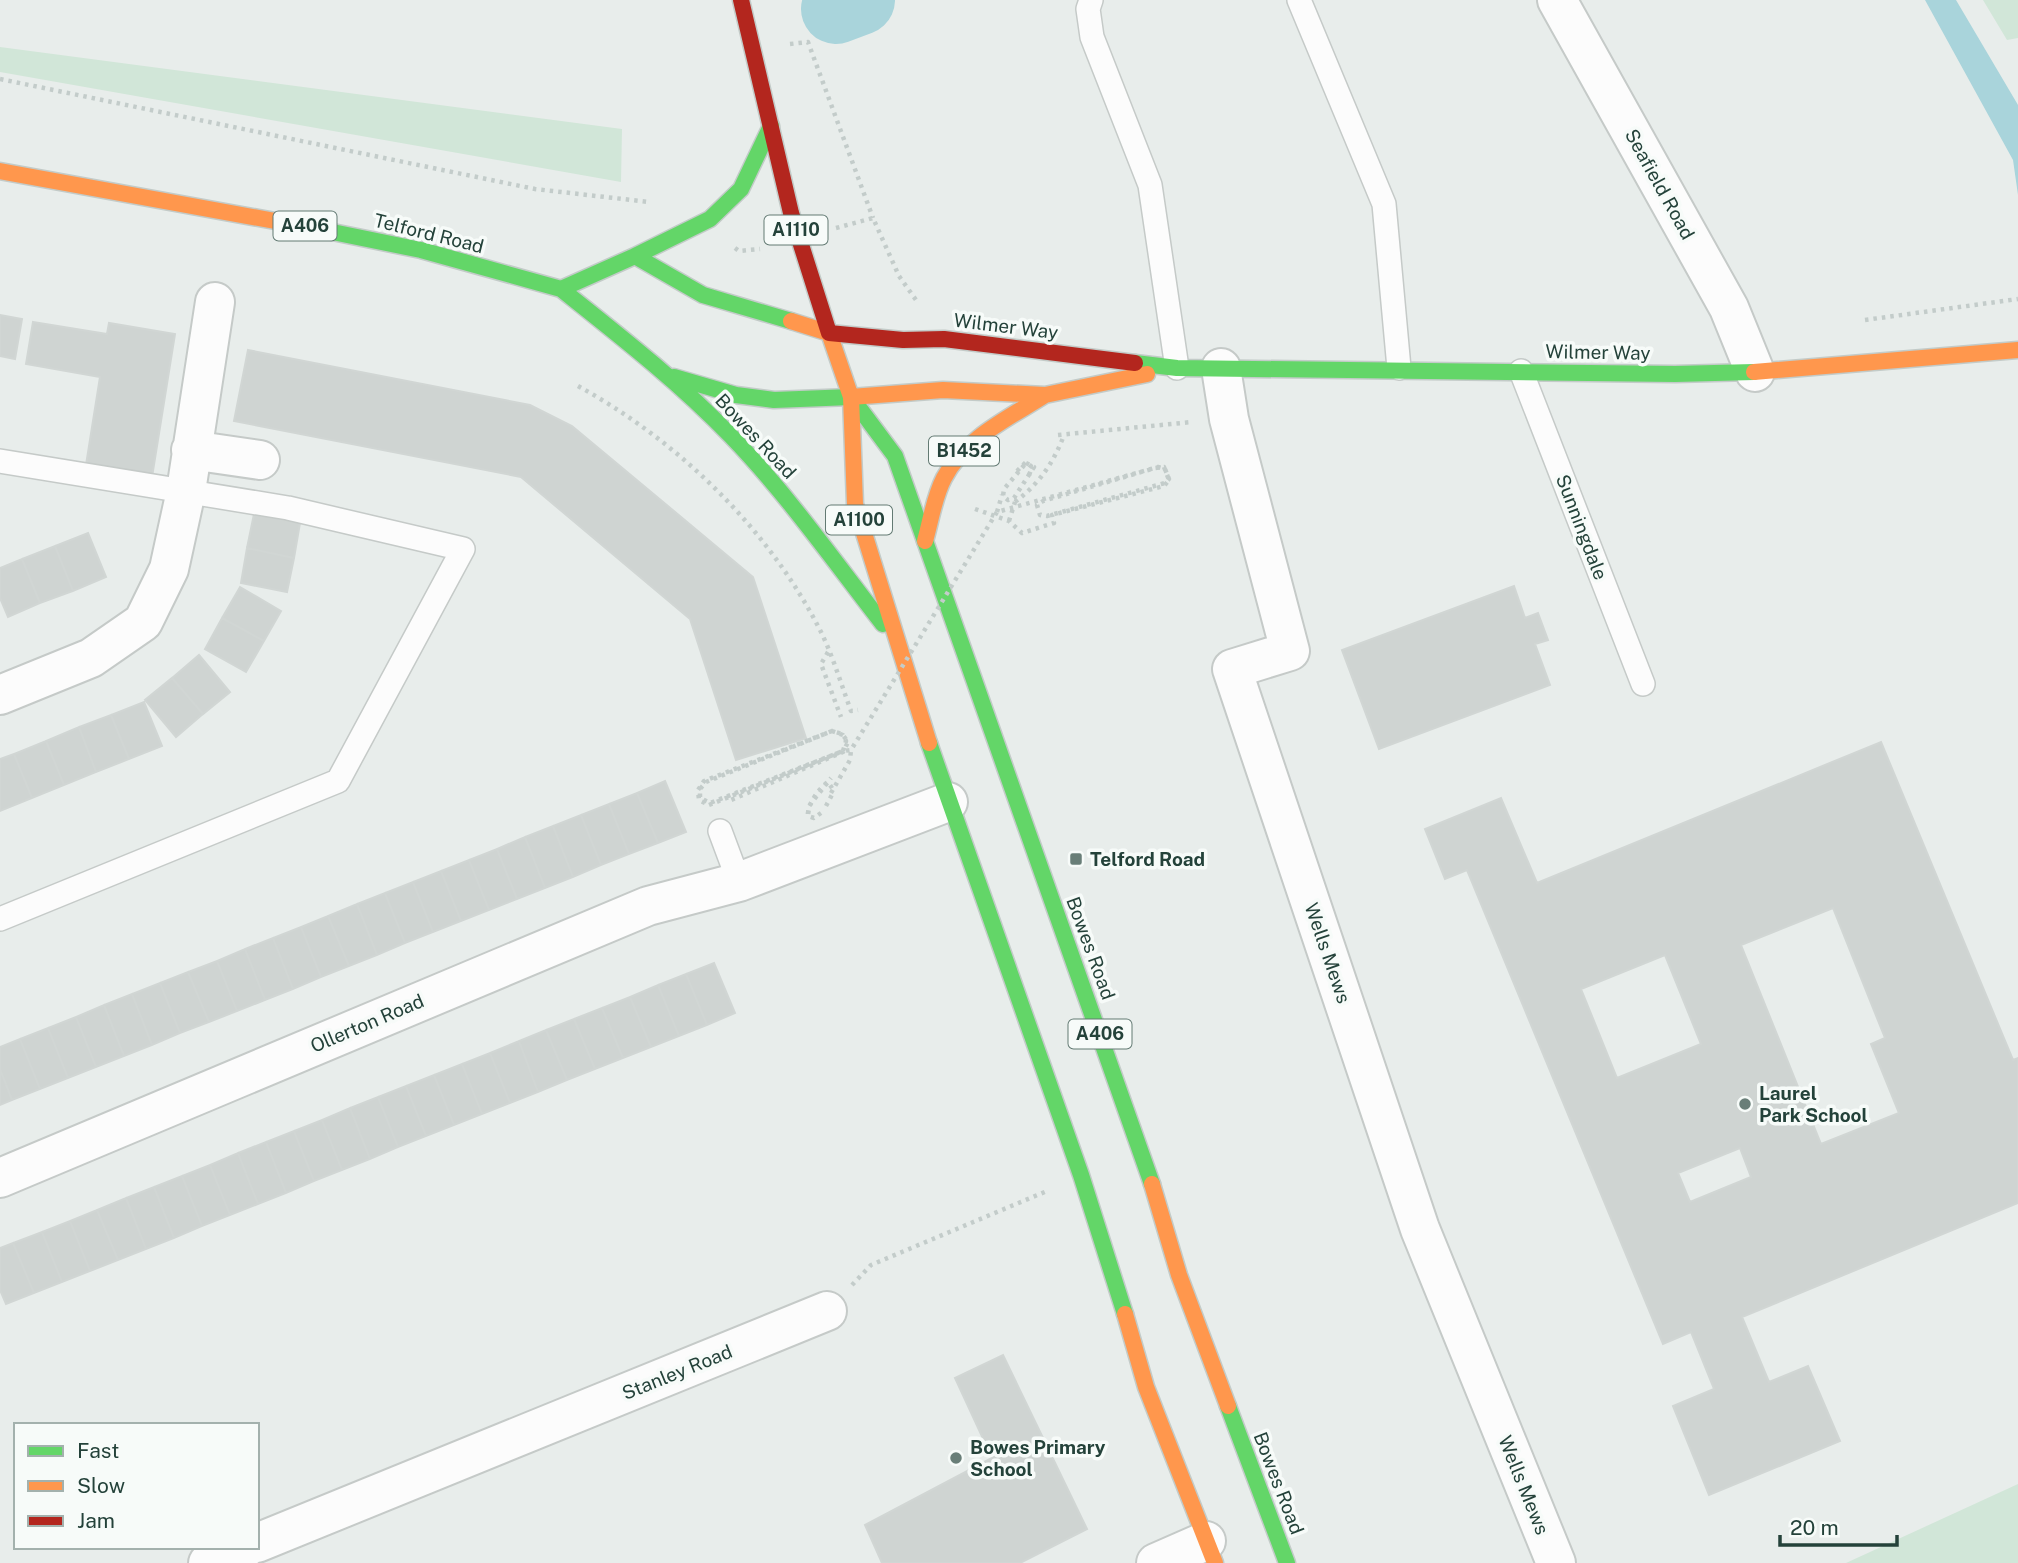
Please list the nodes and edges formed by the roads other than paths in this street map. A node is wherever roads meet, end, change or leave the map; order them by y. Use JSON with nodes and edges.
{"nodes":[{"id":1,"x":741,"y":0,"type":"edge"},
{"id":2,"x":1091,"y":0,"type":"edge"},
{"id":3,"x":1299,"y":0,"type":"edge"},
{"id":4,"x":1557,"y":0,"type":"edge"},
{"id":5,"x":771,"y":126,"type":"junction"},
{"id":6,"x":0,"y":171,"type":"edge"},
{"id":7,"x":635,"y":256,"type":"junction"},
{"id":8,"x":561,"y":289,"type":"junction"},
{"id":9,"x":215,"y":302,"type":"dead end"},
{"id":10,"x":829,"y":333,"type":"junction"},
{"id":11,"x":2018,"y":350,"type":"edge"},
{"id":12,"x":1177,"y":368,"type":"junction"},
{"id":13,"x":1221,"y":368,"type":"junction"},
{"id":14,"x":1399,"y":368,"type":"junction"},
{"id":15,"x":1521,"y":371,"type":"junction"},
{"id":16,"x":1755,"y":372,"type":"junction"},
{"id":17,"x":668,"y":375,"type":"junction"},
{"id":18,"x":1045,"y":396,"type":"junction"},
{"id":19,"x":851,"y":397,"type":"junction"},
{"id":20,"x":191,"y":450,"type":"junction"},
{"id":21,"x":260,"y":460,"type":"dead end"},
{"id":22,"x":0,"y":461,"type":"edge"},
{"id":23,"x":186,"y":491,"type":"junction"},
{"id":24,"x":925,"y":541,"type":"junction"},
{"id":25,"x":894,"y":638,"type":"junction"},
{"id":26,"x":1643,"y":684,"type":"dead end"},
{"id":27,"x":0,"y":695,"type":"edge"},
{"id":28,"x":948,"y":802,"type":"junction"},
{"id":29,"x":720,"y":831,"type":"dead end"},
{"id":30,"x":739,"y":882,"type":"junction"},
{"id":31,"x":0,"y":919,"type":"edge"},
{"id":32,"x":0,"y":1178,"type":"edge"},
{"id":33,"x":827,"y":1311,"type":"road end"},
{"id":34,"x":259,"y":1542,"type":"edge"},
{"id":35,"x":242,"y":1549,"type":"edge"},
{"id":36,"x":1210,"y":1552,"type":"edge"},
{"id":37,"x":208,"y":1563,"type":"edge"},
{"id":38,"x":1156,"y":1563,"type":"edge"},
{"id":39,"x":1287,"y":1563,"type":"edge"},
{"id":40,"x":1556,"y":1563,"type":"edge"}],
"edges":[{"from":1,"to":5,"type":"main road","name":"Bowes Road","number":"A1110"},
{"from":2,"to":12,"type":"lane"},
{"from":3,"to":14,"type":"lane"},
{"from":4,"to":16,"type":"street","name":"Seafield Road"},
{"from":5,"to":7,"type":"main road"},
{"from":5,"to":10,"type":"main road","name":"Bowes Road","number":"A1110"},
{"from":6,"to":8,"type":"main road","name":"Telford Road","number":"A406"},
{"from":7,"to":8,"type":"main road"},
{"from":7,"to":10,"type":"main road"},
{"from":8,"to":17,"type":"main road","name":"Bowes Road","number":"A406"},
{"from":9,"to":20,"type":"street"},
{"from":10,"to":12,"type":"main road","name":"Wilmer Way","number":"B1452"},
{"from":10,"to":19,"type":"main road","name":"Bowes Road"},
{"from":11,"to":16,"type":"main road","name":"Wilmer Way","number":"B1452"},
{"from":12,"to":13,"type":"main road","name":"Wilmer Way","number":"B1452"},
{"from":12,"to":18,"type":"main road","name":"Wilmer Way","number":"B1452"},
{"from":13,"to":14,"type":"main road","name":"Wilmer Way","number":"B1452"},
{"from":13,"to":40,"type":"street","name":"Wells Mews"},
{"from":14,"to":15,"type":"main road","name":"Wilmer Way","number":"B1452"},
{"from":15,"to":16,"type":"main road","name":"Wilmer Way","number":"B1452"},
{"from":15,"to":26,"type":"lane","name":"Sunningdale"},
{"from":17,"to":19,"type":"main road","name":"Wilmer Way"},
{"from":17,"to":25,"type":"main road","name":"Bowes Road","number":"A406"},
{"from":18,"to":19,"type":"main road","name":"Wilmer Way","number":"B1452"},
{"from":18,"to":24,"type":"main road","number":"B1452"},
{"from":19,"to":24,"type":"main road","name":"Bowes Road","number":"A406"},
{"from":19,"to":25,"type":"main road","name":"Bowes Road","number":"A1100"},
{"from":20,"to":21,"type":"street"},
{"from":20,"to":23,"type":"street"},
{"from":22,"to":23,"type":"lane"},
{"from":23,"to":27,"type":"street"},
{"from":23,"to":31,"type":"lane"},
{"from":24,"to":39,"type":"main road","name":"Bowes Road","number":"A406"},
{"from":25,"to":28,"type":"main road","name":"Bowes Road","number":"A406"},
{"from":28,"to":30,"type":"street","name":"Ollerton Road"},
{"from":28,"to":36,"type":"main road","name":"Bowes Road","number":"A406"},
{"from":29,"to":30,"type":"lane"},
{"from":30,"to":32,"type":"street","name":"Ollerton Road"},
{"from":33,"to":34,"type":"street","name":"Stanley Road"},
{"from":35,"to":37,"type":"street"},
{"from":36,"to":38,"type":"street"}]}
